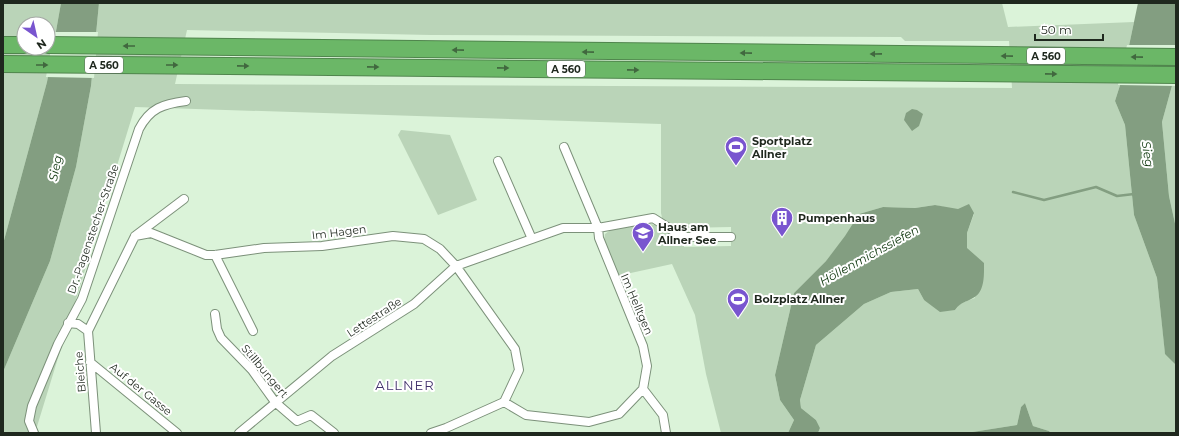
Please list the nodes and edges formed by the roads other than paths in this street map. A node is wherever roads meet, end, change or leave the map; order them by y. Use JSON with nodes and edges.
{"nodes":[{"id":1,"x":3,"y":45,"type":"edge"},
{"id":2,"x":16,"y":45,"type":"edge"},
{"id":3,"x":56,"y":46,"type":"edge"},
{"id":4,"x":1176,"y":57,"type":"edge"},
{"id":5,"x":3,"y":64,"type":"edge"},
{"id":6,"x":1176,"y":75,"type":"edge"},
{"id":7,"x":186,"y":101,"type":"dead end"},
{"id":8,"x":564,"y":147,"type":"dead end"},
{"id":9,"x":498,"y":161,"type":"dead end"},
{"id":10,"x":184,"y":199,"type":"dead end"},
{"id":11,"x":598,"y":228,"type":"junction"},
{"id":12,"x":135,"y":236,"type":"junction"},
{"id":13,"x":731,"y":237,"type":"dead end"},
{"id":14,"x":532,"y":239,"type":"junction"},
{"id":15,"x":215,"y":255,"type":"junction"},
{"id":16,"x":456,"y":266,"type":"junction"},
{"id":17,"x":215,"y":314,"type":"dead end"},
{"id":18,"x":68,"y":323,"type":"junction"},
{"id":19,"x":253,"y":331,"type":"dead end"},
{"id":20,"x":88,"y":332,"type":"junction"},
{"id":21,"x":90,"y":362,"type":"junction"},
{"id":22,"x":643,"y":389,"type":"junction"},
{"id":23,"x":275,"y":402,"type":"junction"},
{"id":24,"x":504,"y":402,"type":"junction"},
{"id":25,"x":448,"y":431,"type":"edge"},
{"id":26,"x":34,"y":433,"type":"edge"},
{"id":27,"x":96,"y":433,"type":"edge"},
{"id":28,"x":177,"y":433,"type":"edge"},
{"id":29,"x":239,"y":433,"type":"edge"},
{"id":30,"x":334,"y":433,"type":"edge"},
{"id":31,"x":431,"y":433,"type":"edge"},
{"id":32,"x":666,"y":433,"type":"edge"}],
"edges":[{"from":1,"to":2,"type":"highway"},
{"from":4,"to":3,"type":"highway","number":"A 560","one_way":true},
{"from":5,"to":6,"type":"highway","number":"A 560","one_way":true},
{"from":7,"to":18,"type":"street","name":"Dr.-Pagenstecher-Straße"},
{"from":8,"to":11,"type":"street"},
{"from":9,"to":14,"type":"street"},
{"from":10,"to":12,"type":"street"},
{"from":11,"to":13,"type":"street","name":"Lettestraße"},
{"from":11,"to":14,"type":"street","name":"Lettestraße"},
{"from":11,"to":22,"type":"street","name":"Im Helltgen"},
{"from":12,"to":15,"type":"street","name":"Im Hagen"},
{"from":12,"to":20,"type":"street"},
{"from":14,"to":16,"type":"street","name":"Lettestraße"},
{"from":15,"to":16,"type":"street","name":"Im Hagen"},
{"from":15,"to":19,"type":"street"},
{"from":16,"to":23,"type":"street","name":"Lettestraße"},
{"from":16,"to":24,"type":"street","name":"Im Hagen"},
{"from":17,"to":23,"type":"street","name":"Stillbungert"},
{"from":18,"to":20,"type":"street"},
{"from":18,"to":26,"type":"street","name":"Dr.-Pagenstecher-Straße"},
{"from":20,"to":21,"type":"street","name":"Bleiche"},
{"from":21,"to":27,"type":"street","name":"Bleiche"},
{"from":21,"to":28,"type":"street","name":"Auf der Gasse"},
{"from":22,"to":24,"type":"street"},
{"from":22,"to":32,"type":"street"},
{"from":23,"to":29,"type":"street","name":"Lettestraße"},
{"from":23,"to":30,"type":"street","name":"Stillbungert"},
{"from":24,"to":25,"type":"street"},
{"from":25,"to":31,"type":"street"}]}
